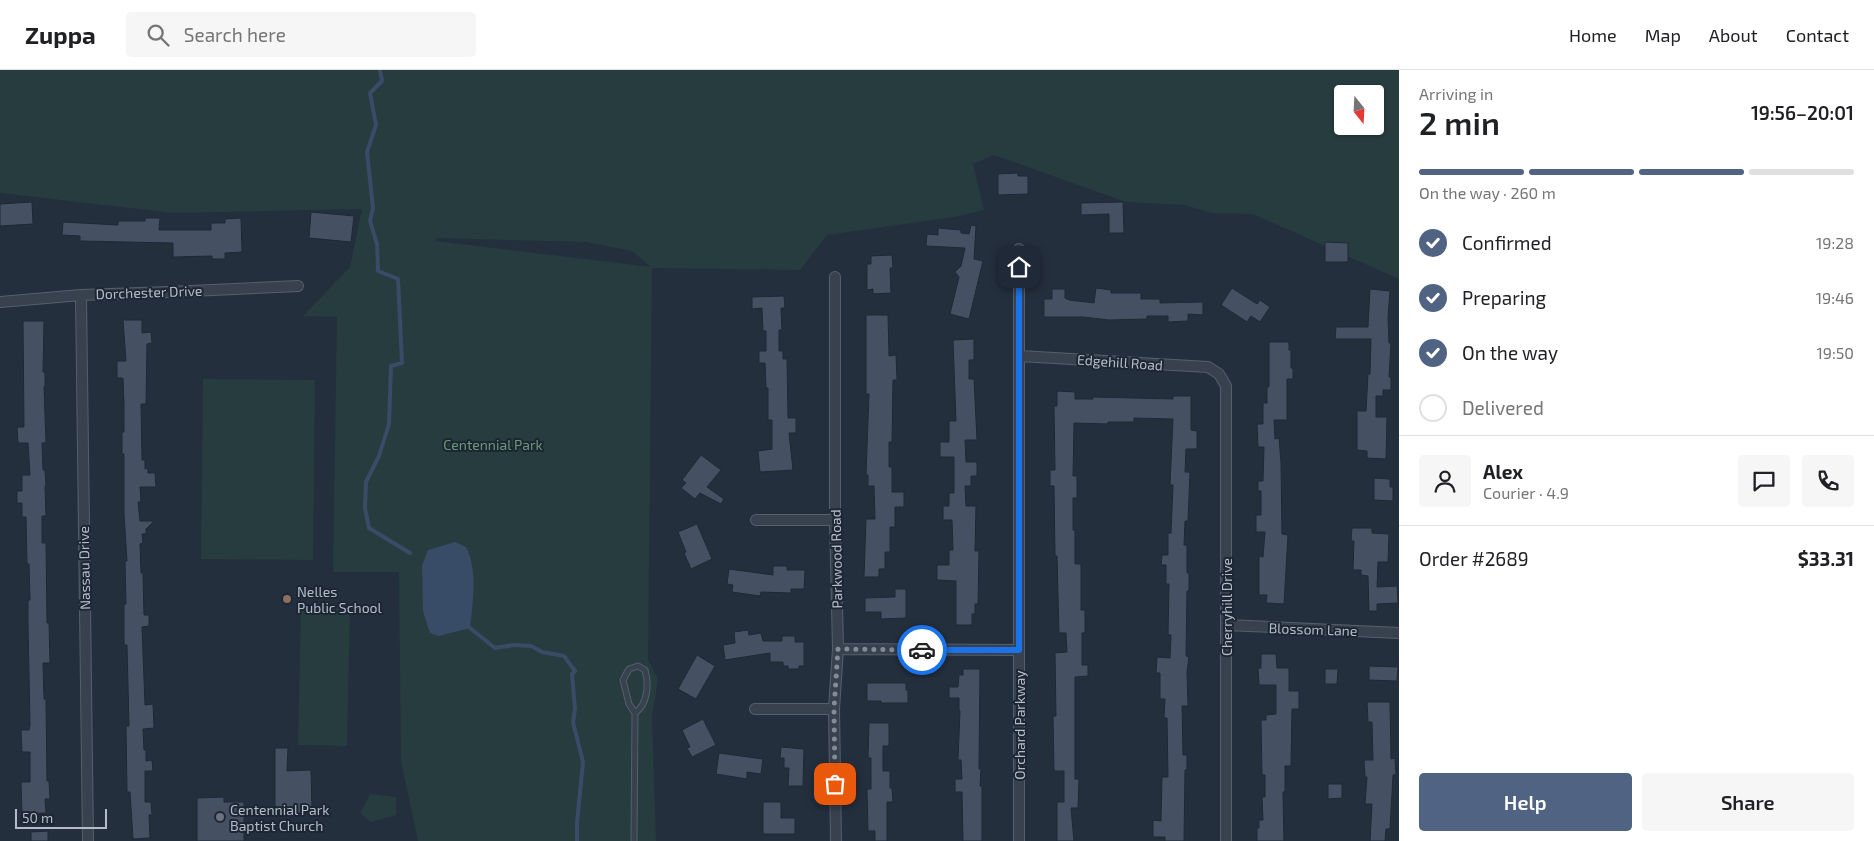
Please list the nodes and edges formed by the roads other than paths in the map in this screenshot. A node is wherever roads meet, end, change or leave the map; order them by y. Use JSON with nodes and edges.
{"nodes":[{"id":1,"x":1019,"y":249,"type":"dead end"},
{"id":2,"x":835,"y":278,"type":"dead end"},
{"id":3,"x":298,"y":286,"type":"dead end"},
{"id":4,"x":81,"y":295,"type":"junction"},
{"id":5,"x":0,"y":302,"type":"edge"},
{"id":6,"x":1020,"y":356,"type":"junction"},
{"id":7,"x":1220,"y":374,"type":"joint"},
{"id":8,"x":756,"y":520,"type":"dead end"},
{"id":9,"x":835,"y":520,"type":"junction"},
{"id":10,"x":1227,"y":625,"type":"junction"},
{"id":11,"x":1399,"y":633,"type":"edge"},
{"id":12,"x":838,"y":649,"type":"junction"},
{"id":13,"x":1019,"y":650,"type":"junction"},
{"id":14,"x":754,"y":708,"type":"dead end"},
{"id":15,"x":834,"y":709,"type":"junction"},
{"id":16,"x":634,"y":713,"type":"junction"},
{"id":17,"x":88,"y":841,"type":"edge"},
{"id":18,"x":634,"y":841,"type":"edge"},
{"id":19,"x":836,"y":841,"type":"edge"},
{"id":20,"x":1019,"y":841,"type":"edge"},
{"id":21,"x":1226,"y":841,"type":"edge"}],
"edges":[{"from":1,"to":6,"type":"street","name":"Orchard Parkway"},
{"from":2,"to":9,"type":"street","name":"Parkwood Road"},
{"from":3,"to":4,"type":"street","name":"Dorchester Drive"},
{"from":4,"to":5,"type":"street","name":"Dorchester Drive"},
{"from":4,"to":17,"type":"street","name":"Nassau Drive"},
{"from":6,"to":7,"type":"street","name":"Edgehill Road"},
{"from":6,"to":13,"type":"street","name":"Orchard Parkway"},
{"from":7,"to":10,"type":"street","name":"Cherryhill Drive"},
{"from":8,"to":9,"type":"street"},
{"from":9,"to":12,"type":"street","name":"Parkwood Road"},
{"from":10,"to":11,"type":"street","name":"Blossom Lane"},
{"from":10,"to":21,"type":"street","name":"Cherryhill Drive"},
{"from":12,"to":13,"type":"street"},
{"from":12,"to":15,"type":"street","name":"Parkwood Road"},
{"from":13,"to":20,"type":"street","name":"Orchard Parkway"},
{"from":14,"to":15,"type":"street"},
{"from":15,"to":19,"type":"street","name":"Parkwood Road"},
{"from":16,"to":16,"type":"lane"},
{"from":16,"to":18,"type":"lane"}]}
